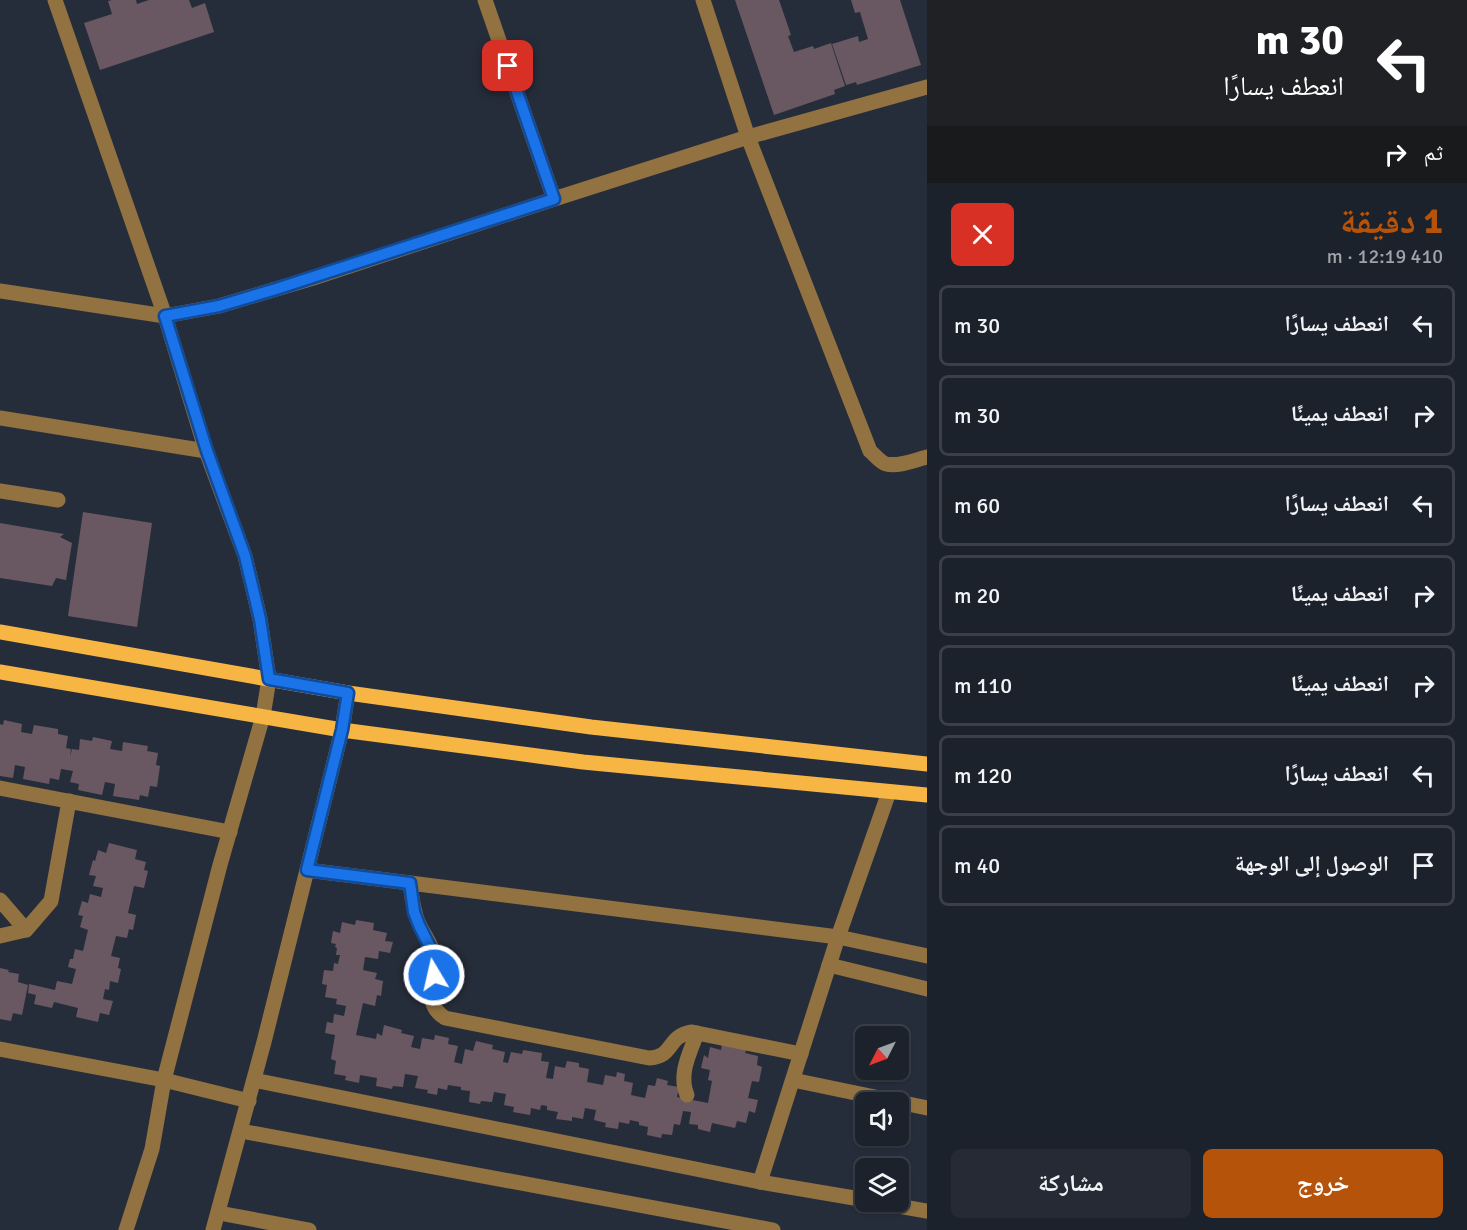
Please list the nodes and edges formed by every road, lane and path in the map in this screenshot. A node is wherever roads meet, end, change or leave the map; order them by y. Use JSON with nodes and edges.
{"nodes":[{"id":1,"x":55,"y":0,"type":"edge"},
{"id":2,"x":485,"y":0,"type":"edge"},
{"id":3,"x":703,"y":0,"type":"edge"},
{"id":4,"x":927,"y":87,"type":"edge"},
{"id":5,"x":748,"y":137,"type":"junction"},
{"id":6,"x":554,"y":199,"type":"junction"},
{"id":7,"x":0,"y":291,"type":"edge"},
{"id":8,"x":165,"y":316,"type":"junction"},
{"id":9,"x":0,"y":418,"type":"edge"},
{"id":10,"x":207,"y":451,"type":"junction"},
{"id":11,"x":927,"y":457,"type":"edge"},
{"id":12,"x":0,"y":491,"type":"edge"},
{"id":13,"x":58,"y":500,"type":"dead end"},
{"id":14,"x":0,"y":632,"type":"edge"},
{"id":15,"x":0,"y":672,"type":"edge"},
{"id":16,"x":269,"y":679,"type":"junction"},
{"id":17,"x":348,"y":693,"type":"junction"},
{"id":18,"x":263,"y":716,"type":"junction"},
{"id":19,"x":342,"y":730,"type":"junction"},
{"id":20,"x":927,"y":764,"type":"edge"},
{"id":21,"x":0,"y":788,"type":"edge"},
{"id":22,"x":888,"y":792,"type":"junction"},
{"id":23,"x":927,"y":795,"type":"edge"},
{"id":24,"x":69,"y":801,"type":"junction"},
{"id":25,"x":230,"y":832,"type":"junction"},
{"id":26,"x":307,"y":870,"type":"junction"},
{"id":27,"x":410,"y":883,"type":"junction"},
{"id":28,"x":0,"y":900,"type":"edge"},
{"id":29,"x":26,"y":930,"type":"junction"},
{"id":30,"x":0,"y":936,"type":"edge"},
{"id":31,"x":838,"y":937,"type":"junction"},
{"id":32,"x":927,"y":956,"type":"edge"},
{"id":33,"x":829,"y":965,"type":"junction"},
{"id":34,"x":927,"y":989,"type":"edge"},
{"id":35,"x":697,"y":1033,"type":"junction"},
{"id":36,"x":0,"y":1049,"type":"edge"},
{"id":37,"x":801,"y":1054,"type":"junction"},
{"id":38,"x":164,"y":1080,"type":"junction"},
{"id":39,"x":254,"y":1080,"type":"junction"},
{"id":40,"x":794,"y":1080,"type":"junction"},
{"id":41,"x":687,"y":1095,"type":"dead end"},
{"id":42,"x":249,"y":1101,"type":"junction"},
{"id":43,"x":927,"y":1108,"type":"edge"},
{"id":44,"x":241,"y":1131,"type":"junction"},
{"id":45,"x":760,"y":1182,"type":"junction"},
{"id":46,"x":855,"y":1198,"type":"edge"},
{"id":47,"x":909,"y":1208,"type":"edge"},
{"id":48,"x":927,"y":1211,"type":"edge"},
{"id":49,"x":219,"y":1213,"type":"junction"},
{"id":50,"x":748,"y":1228,"type":"edge"},
{"id":51,"x":126,"y":1230,"type":"edge"},
{"id":52,"x":213,"y":1230,"type":"edge"},
{"id":53,"x":309,"y":1230,"type":"edge"},
{"id":54,"x":773,"y":1230,"type":"edge"}],
"edges":[{"from":1,"to":8,"type":"street"},
{"from":2,"to":6,"type":"street"},
{"from":3,"to":5,"type":"street"},
{"from":4,"to":5,"type":"street"},
{"from":5,"to":6,"type":"street"},
{"from":5,"to":11,"type":"street"},
{"from":6,"to":8,"type":"street"},
{"from":7,"to":8,"type":"street"},
{"from":8,"to":10,"type":"street"},
{"from":9,"to":10,"type":"street"},
{"from":10,"to":16,"type":"street"},
{"from":12,"to":13,"type":"street"},
{"from":14,"to":16,"type":"main road"},
{"from":15,"to":18,"type":"main road"},
{"from":16,"to":17,"type":"main road"},
{"from":16,"to":18,"type":"street"},
{"from":17,"to":19,"type":"street"},
{"from":17,"to":20,"type":"main road"},
{"from":18,"to":19,"type":"main road"},
{"from":18,"to":25,"type":"street"},
{"from":19,"to":22,"type":"main road"},
{"from":19,"to":26,"type":"street"},
{"from":21,"to":24,"type":"street"},
{"from":22,"to":23,"type":"main road"},
{"from":22,"to":31,"type":"street"},
{"from":24,"to":25,"type":"street"},
{"from":24,"to":29,"type":"street"},
{"from":25,"to":38,"type":"street"},
{"from":26,"to":27,"type":"street"},
{"from":26,"to":39,"type":"street"},
{"from":27,"to":31,"type":"street"},
{"from":27,"to":35,"type":"street"},
{"from":28,"to":29,"type":"street"},
{"from":29,"to":30,"type":"street"},
{"from":31,"to":32,"type":"street"},
{"from":31,"to":33,"type":"street"},
{"from":33,"to":34,"type":"street"},
{"from":33,"to":37,"type":"street"},
{"from":35,"to":37,"type":"street"},
{"from":35,"to":41,"type":"street"},
{"from":36,"to":38,"type":"street"},
{"from":37,"to":40,"type":"street"},
{"from":38,"to":42,"type":"street"},
{"from":38,"to":51,"type":"street"},
{"from":39,"to":42,"type":"street"},
{"from":39,"to":45,"type":"street"},
{"from":40,"to":43,"type":"street"},
{"from":40,"to":45,"type":"street"},
{"from":42,"to":44,"type":"street"},
{"from":44,"to":49,"type":"street"},
{"from":44,"to":50,"type":"street"},
{"from":45,"to":46,"type":"street"},
{"from":47,"to":48,"type":"street"},
{"from":49,"to":52,"type":"street"},
{"from":49,"to":53,"type":"street"},
{"from":50,"to":54,"type":"street"}]}
